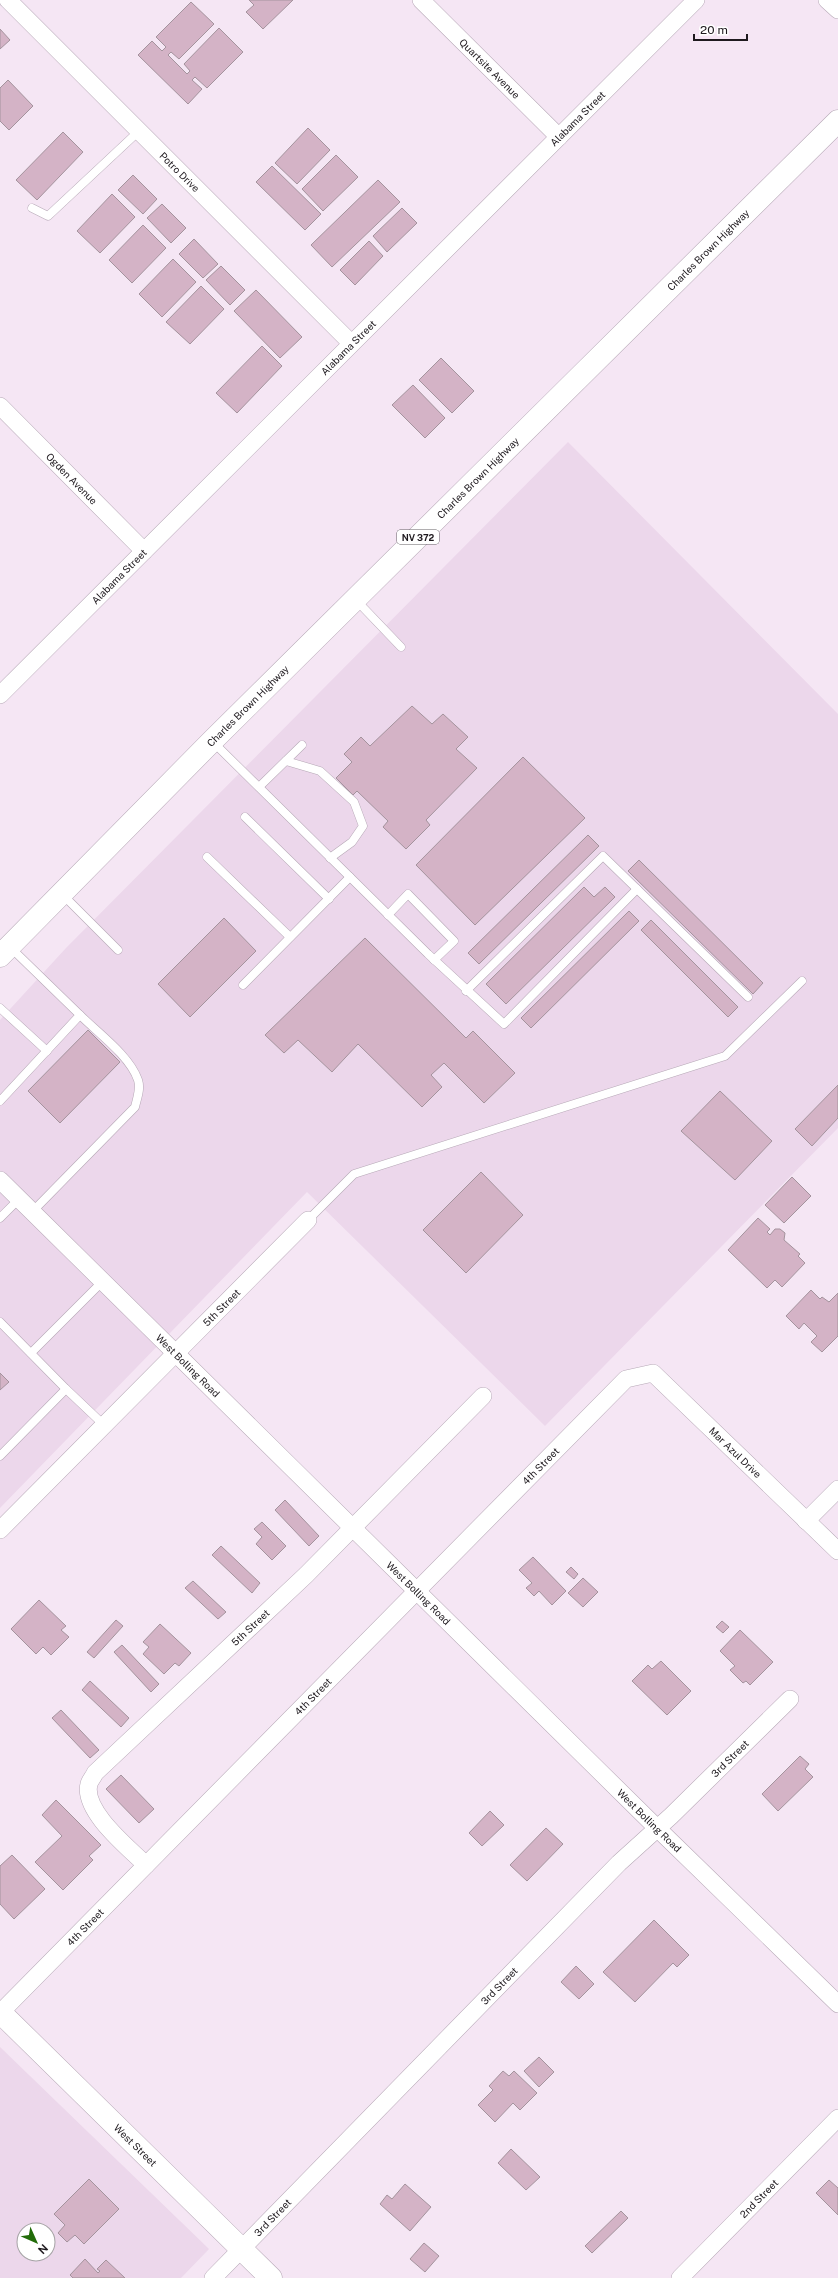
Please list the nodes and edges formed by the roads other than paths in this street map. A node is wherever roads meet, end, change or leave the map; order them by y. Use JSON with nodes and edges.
{"nodes":[{"id":1,"x":8,"y":0,"type":"edge"},
{"id":2,"x":422,"y":0,"type":"edge"},
{"id":3,"x":696,"y":0,"type":"edge"},
{"id":4,"x":827,"y":0,"type":"edge"},
{"id":5,"x":838,"y":10,"type":"edge"},
{"id":6,"x":838,"y":121,"type":"edge"},
{"id":7,"x":139,"y":131,"type":"junction"},
{"id":8,"x":559,"y":137,"type":"junction"},
{"id":9,"x":32,"y":208,"type":"dead end"},
{"id":10,"x":351,"y":344,"type":"junction"},
{"id":11,"x":0,"y":406,"type":"edge"},
{"id":12,"x":144,"y":552,"type":"junction"},
{"id":13,"x":355,"y":600,"type":"junction"},
{"id":14,"x":401,"y":647,"type":"dead end"},
{"id":15,"x":0,"y":695,"type":"edge"},
{"id":16,"x":212,"y":741,"type":"junction"},
{"id":17,"x":302,"y":745,"type":"dead end"},
{"id":18,"x":286,"y":761,"type":"junction"},
{"id":19,"x":259,"y":787,"type":"junction"},
{"id":20,"x":245,"y":817,"type":"dead end"},
{"id":21,"x":207,"y":858,"type":"dead end"},
{"id":22,"x":330,"y":858,"type":"junction"},
{"id":23,"x":350,"y":877,"type":"junction"},
{"id":24,"x":637,"y":889,"type":"junction"},
{"id":25,"x":62,"y":893,"type":"junction"},
{"id":26,"x":329,"y":899,"type":"junction"},
{"id":27,"x":388,"y":914,"type":"junction"},
{"id":28,"x":290,"y":937,"type":"junction"},
{"id":29,"x":118,"y":950,"type":"dead end"},
{"id":30,"x":5,"y":951,"type":"edge"},
{"id":31,"x":434,"y":960,"type":"junction"},
{"id":32,"x":802,"y":981,"type":"dead end"},
{"id":33,"x":242,"y":984,"type":"dead end"},
{"id":34,"x":466,"y":991,"type":"junction"},
{"id":35,"x":748,"y":997,"type":"dead end"},
{"id":36,"x":0,"y":1008,"type":"edge"},
{"id":37,"x":80,"y":1016,"type":"junction"},
{"id":38,"x":47,"y":1051,"type":"junction"},
{"id":39,"x":0,"y":1101,"type":"edge"},
{"id":40,"x":0,"y":1180,"type":"edge"},
{"id":41,"x":19,"y":1198,"type":"junction"},
{"id":42,"x":32,"y":1212,"type":"junction"},
{"id":43,"x":0,"y":1218,"type":"edge"},
{"id":44,"x":308,"y":1220,"type":"joint"},
{"id":45,"x":103,"y":1282,"type":"junction"},
{"id":46,"x":0,"y":1322,"type":"edge"},
{"id":47,"x":31,"y":1353,"type":"junction"},
{"id":48,"x":176,"y":1354,"type":"junction"},
{"id":49,"x":626,"y":1379,"type":"joint"},
{"id":50,"x":66,"y":1389,"type":"junction"},
{"id":51,"x":483,"y":1396,"type":"dead end"},
{"id":52,"x":104,"y":1425,"type":"junction"},
{"id":53,"x":0,"y":1456,"type":"edge"},
{"id":54,"x":838,"y":1489,"type":"edge"},
{"id":55,"x":806,"y":1521,"type":"junction"},
{"id":56,"x":351,"y":1527,"type":"junction"},
{"id":57,"x":0,"y":1530,"type":"edge"},
{"id":58,"x":838,"y":1551,"type":"edge"},
{"id":59,"x":416,"y":1591,"type":"junction"},
{"id":60,"x":790,"y":1698,"type":"dead end"},
{"id":61,"x":656,"y":1828,"type":"junction"},
{"id":62,"x":146,"y":1865,"type":"junction"},
{"id":63,"x":838,"y":2004,"type":"edge"},
{"id":64,"x":0,"y":2012,"type":"edge"},
{"id":65,"x":838,"y":2118,"type":"edge"},
{"id":66,"x":242,"y":2250,"type":"junction"},
{"id":67,"x":214,"y":2278,"type":"edge"},
{"id":68,"x":271,"y":2278,"type":"edge"},
{"id":69,"x":680,"y":2278,"type":"edge"}],
"edges":[{"from":1,"to":7,"type":"street","name":"Potro Drive"},
{"from":2,"to":8,"type":"street","name":"Quartsite Avenue"},
{"from":3,"to":8,"type":"street","name":"Alabama Street"},
{"from":4,"to":5,"type":"street"},
{"from":6,"to":13,"type":"main road","name":"Charles Brown Highway","number":"NV 372"},
{"from":7,"to":9,"type":"lane"},
{"from":7,"to":10,"type":"street","name":"Potro Drive"},
{"from":8,"to":10,"type":"street","name":"Alabama Street"},
{"from":10,"to":12,"type":"street","name":"Alabama Street"},
{"from":11,"to":12,"type":"street","name":"Ogden Avenue"},
{"from":12,"to":15,"type":"street","name":"Alabama Street"},
{"from":13,"to":14,"type":"lane"},
{"from":13,"to":16,"type":"main road","name":"Charles Brown Highway","number":"NV 372"},
{"from":16,"to":19,"type":"lane"},
{"from":16,"to":25,"type":"main road","name":"Charles Brown Highway","number":"NV 372"},
{"from":17,"to":18,"type":"lane"},
{"from":18,"to":19,"type":"lane"},
{"from":18,"to":22,"type":"lane"},
{"from":19,"to":22,"type":"lane"},
{"from":20,"to":26,"type":"lane"},
{"from":21,"to":28,"type":"lane"},
{"from":22,"to":23,"type":"lane"},
{"from":23,"to":26,"type":"lane"},
{"from":23,"to":27,"type":"lane"},
{"from":24,"to":34,"type":"lane"},
{"from":24,"to":34,"type":"lane"},
{"from":24,"to":35,"type":"lane"},
{"from":25,"to":29,"type":"lane"},
{"from":25,"to":30,"type":"main road","name":"Charles Brown Highway","number":"NV 372"},
{"from":26,"to":28,"type":"lane"},
{"from":27,"to":31,"type":"lane"},
{"from":27,"to":31,"type":"lane"},
{"from":28,"to":33,"type":"lane"},
{"from":30,"to":37,"type":"lane"},
{"from":31,"to":34,"type":"lane"},
{"from":32,"to":44,"type":"lane"},
{"from":36,"to":38,"type":"lane"},
{"from":37,"to":38,"type":"lane"},
{"from":37,"to":42,"type":"lane"},
{"from":38,"to":39,"type":"lane"},
{"from":40,"to":41,"type":"street","name":"West Bolling Road"},
{"from":41,"to":42,"type":"street","name":"West Bolling Road"},
{"from":41,"to":43,"type":"lane"},
{"from":42,"to":45,"type":"street","name":"West Bolling Road"},
{"from":44,"to":48,"type":"street","name":"5th Street"},
{"from":45,"to":47,"type":"lane"},
{"from":45,"to":48,"type":"street","name":"West Bolling Road"},
{"from":46,"to":47,"type":"lane"},
{"from":47,"to":50,"type":"lane"},
{"from":48,"to":52,"type":"street","name":"5th Street"},
{"from":48,"to":56,"type":"street","name":"West Bolling Road"},
{"from":49,"to":55,"type":"street","name":"Mar Azul Drive"},
{"from":49,"to":59,"type":"street","name":"4th Street"},
{"from":50,"to":52,"type":"lane"},
{"from":50,"to":53,"type":"lane"},
{"from":51,"to":56,"type":"street","name":"5th Street"},
{"from":52,"to":57,"type":"street","name":"5th Street"},
{"from":54,"to":55,"type":"street"},
{"from":55,"to":58,"type":"street","name":"Mar Azul Drive"},
{"from":56,"to":59,"type":"street","name":"West Bolling Road"},
{"from":56,"to":62,"type":"street","name":"5th Street"},
{"from":59,"to":61,"type":"street","name":"West Bolling Road"},
{"from":59,"to":62,"type":"street","name":"4th Street"},
{"from":60,"to":61,"type":"street","name":"3rd Street"},
{"from":61,"to":63,"type":"street","name":"West Bolling Road"},
{"from":61,"to":66,"type":"street","name":"3rd Street"},
{"from":62,"to":64,"type":"street","name":"4th Street"},
{"from":64,"to":66,"type":"main road","name":"West Street"},
{"from":65,"to":69,"type":"street","name":"2nd Street"},
{"from":66,"to":67,"type":"street","name":"3rd Street"},
{"from":66,"to":68,"type":"main road","name":"West Street"}]}
